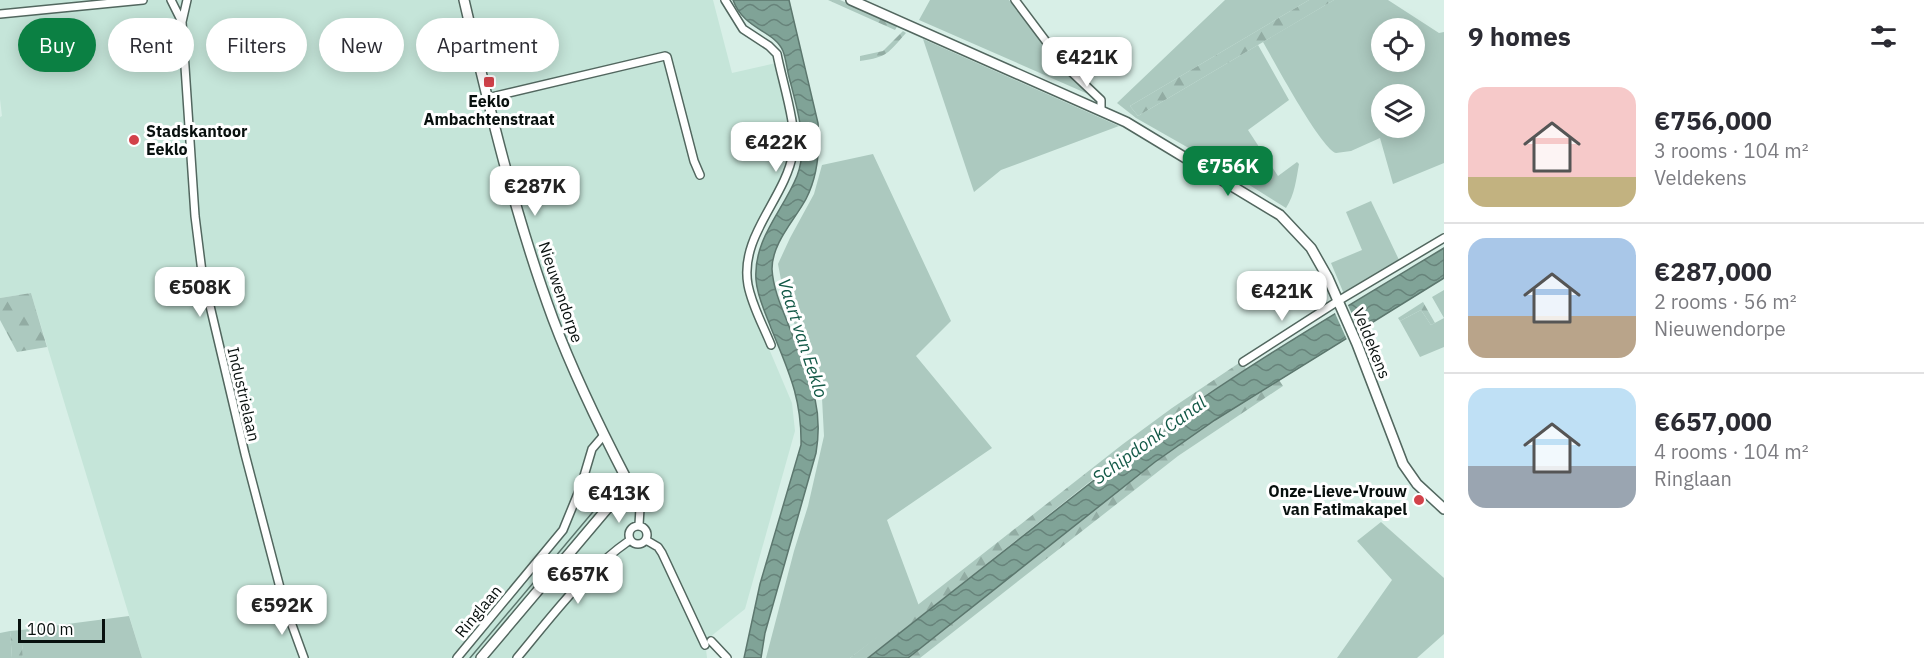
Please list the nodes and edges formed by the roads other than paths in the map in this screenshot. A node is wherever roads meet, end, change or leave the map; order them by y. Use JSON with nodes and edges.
{"nodes":[{"id":1,"x":143,"y":0,"type":"edge"},
{"id":2,"x":171,"y":0,"type":"edge"},
{"id":3,"x":187,"y":0,"type":"edge"},
{"id":4,"x":464,"y":0,"type":"edge"},
{"id":5,"x":725,"y":0,"type":"edge"},
{"id":6,"x":851,"y":0,"type":"edge"},
{"id":7,"x":1015,"y":0,"type":"edge"},
{"id":8,"x":0,"y":14,"type":"edge"},
{"id":9,"x":180,"y":18,"type":"edge"},
{"id":10,"x":183,"y":18,"type":"edge"},
{"id":11,"x":185,"y":72,"type":"edge"},
{"id":12,"x":487,"y":98,"type":"junction"},
{"id":13,"x":1101,"y":109,"type":"junction"},
{"id":14,"x":700,"y":175,"type":"dead end"},
{"id":15,"x":1444,"y":238,"type":"edge"},
{"id":16,"x":1339,"y":302,"type":"junction"},
{"id":17,"x":771,"y":345,"type":"dead end"},
{"id":18,"x":1243,"y":362,"type":"dead end"},
{"id":19,"x":604,"y":435,"type":"junction"},
{"id":20,"x":627,"y":480,"type":"junction"},
{"id":21,"x":1444,"y":509,"type":"edge"},
{"id":22,"x":639,"y":525,"type":"junction"},
{"id":23,"x":630,"y":540,"type":"junction"},
{"id":24,"x":646,"y":540,"type":"junction"},
{"id":25,"x":304,"y":658,"type":"edge"},
{"id":26,"x":457,"y":658,"type":"edge"},
{"id":27,"x":481,"y":658,"type":"edge"},
{"id":28,"x":517,"y":658,"type":"edge"},
{"id":29,"x":727,"y":658,"type":"edge"}],
"edges":[{"from":1,"to":8,"type":"street"},
{"from":2,"to":9,"type":"street","name":"Industrielaan"},
{"from":3,"to":10,"type":"street","name":"Industrielaan"},
{"from":4,"to":12,"type":"main road","name":"Nieuwendorpe"},
{"from":5,"to":17,"type":"street"},
{"from":6,"to":13,"type":"main road","name":"Veldekens"},
{"from":7,"to":13,"type":"street"},
{"from":11,"to":25,"type":"street","name":"Industrielaan"},
{"from":12,"to":14,"type":"street"},
{"from":12,"to":19,"type":"main road","name":"Nieuwendorpe"},
{"from":13,"to":16,"type":"main road","name":"Veldekens"},
{"from":15,"to":16,"type":"street"},
{"from":16,"to":18,"type":"street"},
{"from":16,"to":21,"type":"main road","name":"Veldekens"},
{"from":19,"to":20,"type":"main road","name":"Nieuwendorpe"},
{"from":19,"to":26,"type":"street","name":"Ringlaan"},
{"from":20,"to":22,"type":"street"},
{"from":20,"to":27,"type":"main road","name":"Ringlaan"},
{"from":22,"to":23,"type":"street"},
{"from":22,"to":24,"type":"street"},
{"from":23,"to":24,"type":"street"},
{"from":23,"to":28,"type":"street"},
{"from":24,"to":29,"type":"street"}]}
